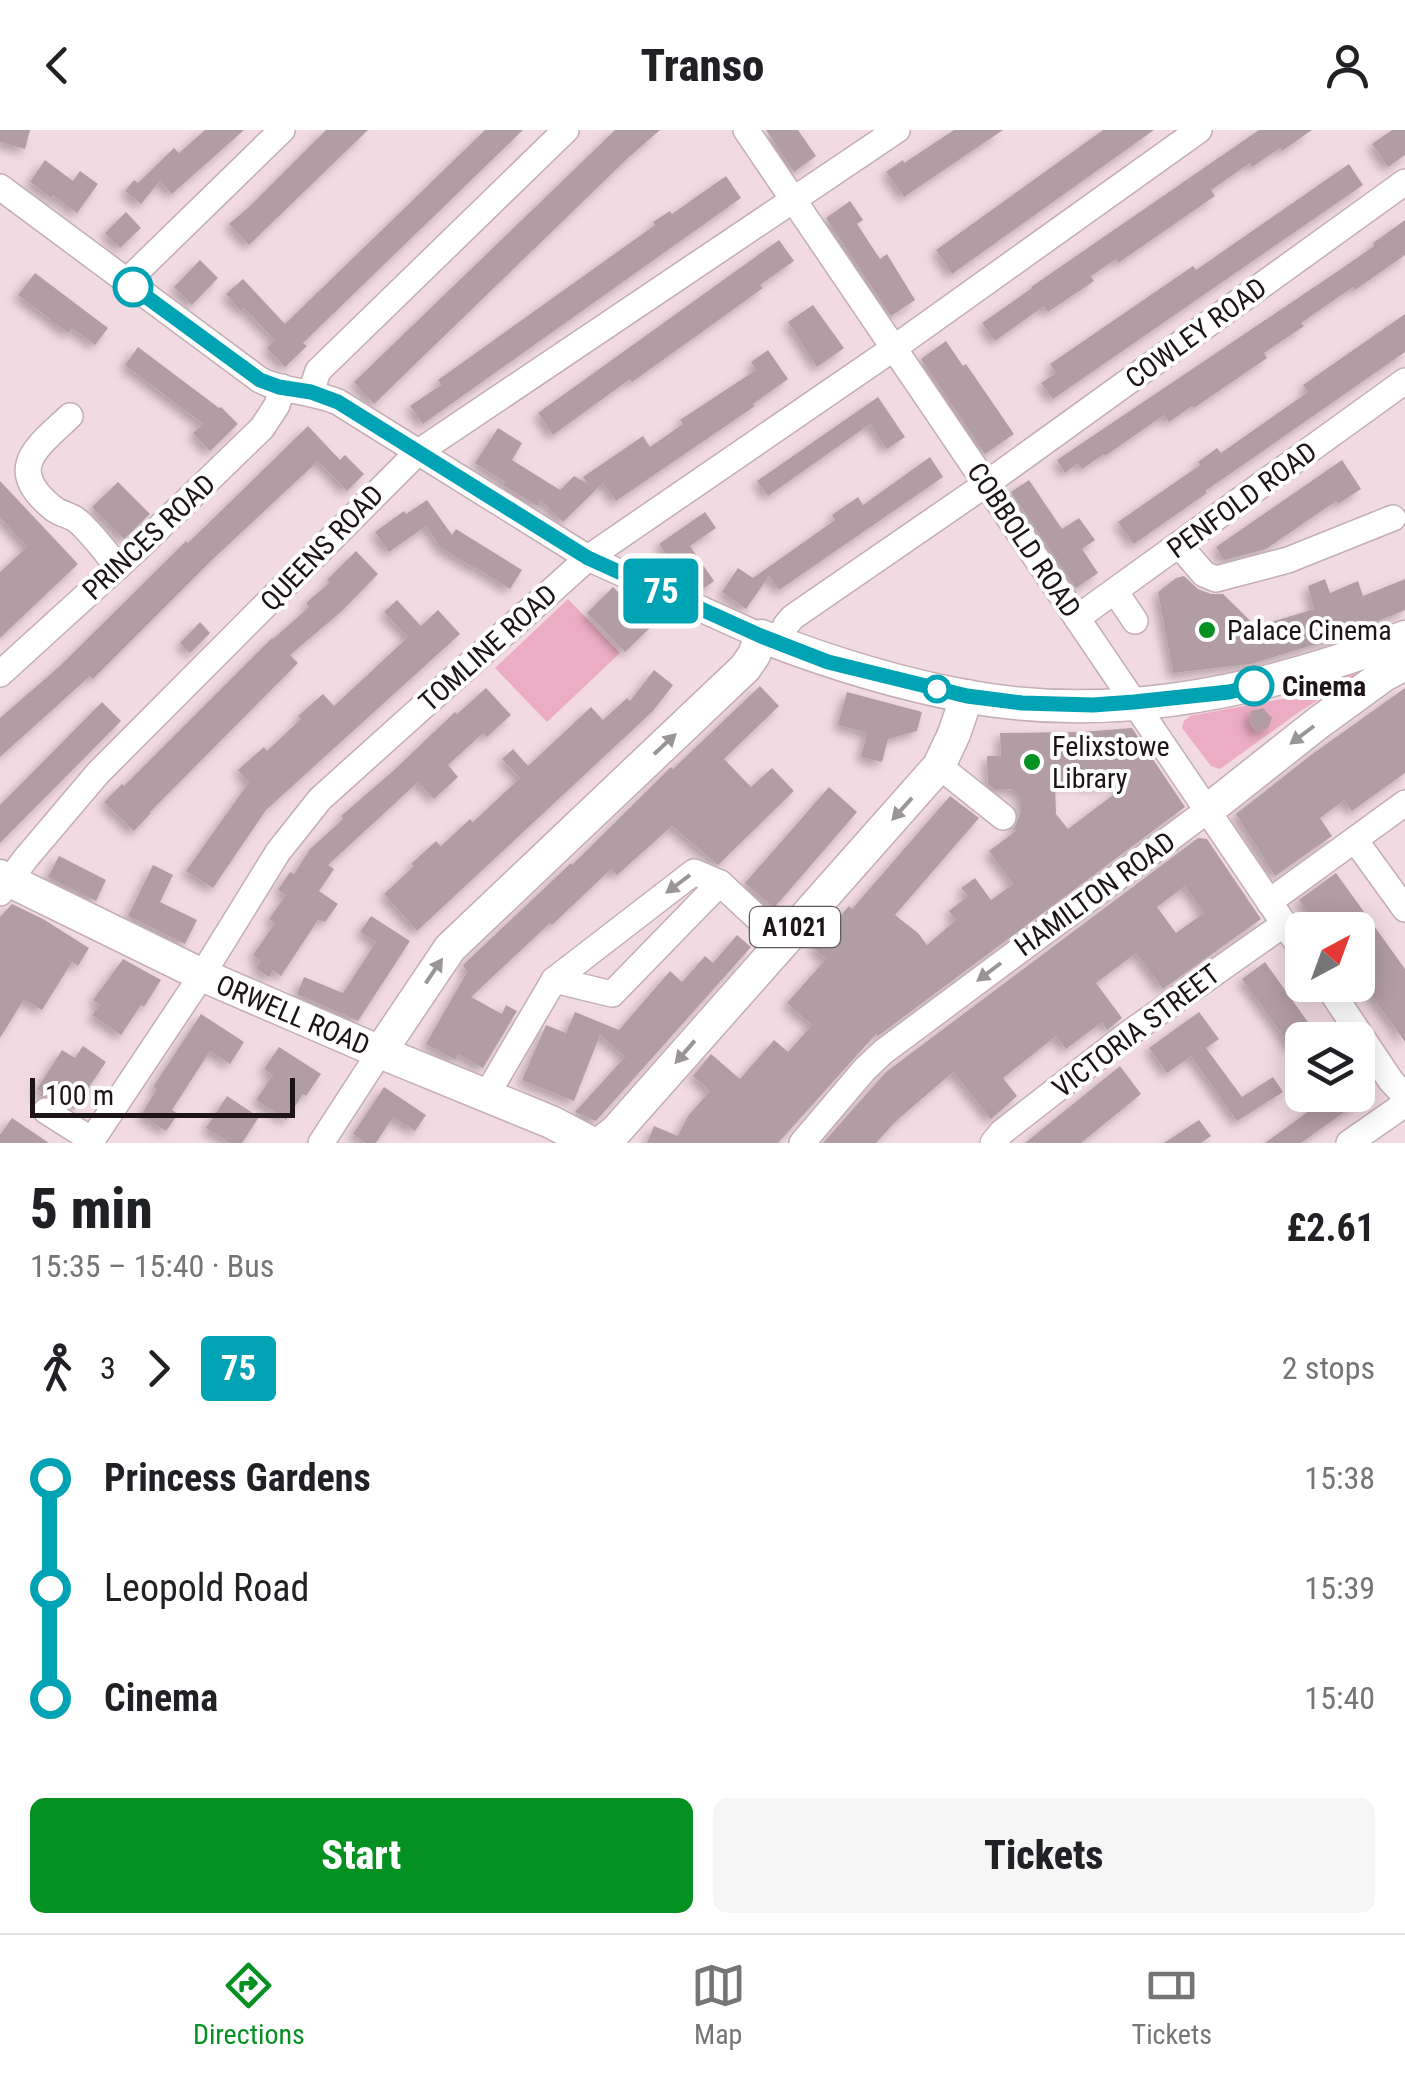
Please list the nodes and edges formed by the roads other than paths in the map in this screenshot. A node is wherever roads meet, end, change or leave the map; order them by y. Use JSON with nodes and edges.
{"nodes":[{"id":1,"x":282,"y":130,"type":"edge"},
{"id":2,"x":566,"y":130,"type":"edge"},
{"id":3,"x":746,"y":130,"type":"edge"},
{"id":4,"x":896,"y":130,"type":"edge"},
{"id":5,"x":1199,"y":130,"type":"edge"},
{"id":6,"x":1405,"y":182,"type":"edge"},
{"id":7,"x":0,"y":187,"type":"edge"},
{"id":8,"x":794,"y":200,"type":"junction"},
{"id":9,"x":126,"y":282,"type":"junction"},
{"id":10,"x":894,"y":348,"type":"junction"},
{"id":11,"x":1405,"y":381,"type":"edge"},
{"id":12,"x":282,"y":387,"type":"junction"},
{"id":13,"x":311,"y":392,"type":"junction"},
{"id":14,"x":70,"y":416,"type":"dead end"},
{"id":15,"x":417,"y":452,"type":"junction"},
{"id":16,"x":986,"y":484,"type":"junction"},
{"id":17,"x":1393,"y":518,"type":"dead end"},
{"id":18,"x":1180,"y":546,"type":"junction"},
{"id":19,"x":588,"y":558,"type":"junction"},
{"id":20,"x":118,"y":566,"type":"junction"},
{"id":21,"x":1115,"y":591,"type":"junction"},
{"id":22,"x":1077,"y":618,"type":"junction"},
{"id":23,"x":1135,"y":620,"type":"dead end"},
{"id":24,"x":1405,"y":637,"type":"edge"},
{"id":25,"x":770,"y":639,"type":"junction"},
{"id":26,"x":1405,"y":664,"type":"edge"},
{"id":27,"x":0,"y":674,"type":"edge"},
{"id":28,"x":967,"y":696,"type":"junction"},
{"id":29,"x":1134,"y":702,"type":"junction"},
{"id":30,"x":939,"y":766,"type":"junction"},
{"id":31,"x":1405,"y":802,"type":"edge"},
{"id":32,"x":1208,"y":810,"type":"junction"},
{"id":33,"x":1004,"y":817,"type":"dead end"},
{"id":34,"x":1355,"y":840,"type":"junction"},
{"id":35,"x":3,"y":883,"type":"edge"},
{"id":36,"x":720,"y":883,"type":"junction"},
{"id":37,"x":1269,"y":902,"type":"junction"},
{"id":38,"x":1405,"y":909,"type":"edge"},
{"id":39,"x":1284,"y":924,"type":"joint"},
{"id":40,"x":782,"y":941,"type":"junction"},
{"id":41,"x":202,"y":976,"type":"junction"},
{"id":42,"x":554,"y":980,"type":"junction"},
{"id":43,"x":1338,"y":1002,"type":"edge"},
{"id":44,"x":380,"y":1052,"type":"junction"},
{"id":45,"x":486,"y":1096,"type":"junction"},
{"id":46,"x":1405,"y":1096,"type":"edge"},
{"id":47,"x":1405,"y":1104,"type":"edge"},
{"id":48,"x":46,"y":1111,"type":"dead end"},
{"id":49,"x":547,"y":1133,"type":"edge"},
{"id":50,"x":91,"y":1142,"type":"edge"},
{"id":51,"x":321,"y":1143,"type":"edge"},
{"id":52,"x":591,"y":1143,"type":"edge"},
{"id":53,"x":600,"y":1143,"type":"edge"},
{"id":54,"x":802,"y":1143,"type":"edge"},
{"id":55,"x":993,"y":1143,"type":"edge"},
{"id":56,"x":1350,"y":1143,"type":"edge"}],
"edges":[{"from":1,"to":9,"type":"street"},
{"from":2,"to":13,"type":"street"},
{"from":3,"to":8,"type":"street","name":"COBBOLD ROAD"},
{"from":4,"to":8,"type":"street","name":"QUEENS ROAD"},
{"from":5,"to":10,"type":"street","name":"TOMLINE ROAD"},
{"from":6,"to":16,"type":"street","name":"COWLEY ROAD"},
{"from":7,"to":9,"type":"street"},
{"from":8,"to":10,"type":"street","name":"COBBOLD ROAD"},
{"from":8,"to":15,"type":"street","name":"QUEENS ROAD"},
{"from":9,"to":12,"type":"street"},
{"from":10,"to":16,"type":"street","name":"COBBOLD ROAD"},
{"from":10,"to":19,"type":"street","name":"TOMLINE ROAD"},
{"from":11,"to":18,"type":"street","name":"PENFOLD ROAD"},
{"from":12,"to":13,"type":"street"},
{"from":12,"to":20,"type":"street","name":"PRINCES ROAD"},
{"from":13,"to":15,"type":"street"},
{"from":14,"to":20,"type":"street"},
{"from":15,"to":19,"type":"street"},
{"from":15,"to":35,"type":"street","name":"QUEENS ROAD"},
{"from":16,"to":22,"type":"street","name":"COBBOLD ROAD"},
{"from":16,"to":25,"type":"street","name":"COWLEY ROAD"},
{"from":17,"to":18,"type":"street"},
{"from":18,"to":21,"type":"street","name":"PENFOLD ROAD"},
{"from":19,"to":25,"type":"street"},
{"from":19,"to":41,"type":"street","name":"TOMLINE ROAD"},
{"from":20,"to":27,"type":"street","name":"PRINCES ROAD"},
{"from":21,"to":22,"type":"street","name":"PENFOLD ROAD"},
{"from":21,"to":23,"type":"street"},
{"from":22,"to":29,"type":"street","name":"COBBOLD ROAD"},
{"from":24,"to":29,"type":"main road"},
{"from":25,"to":28,"type":"main road"},
{"from":44,"to":25,"type":"main road","one_way":true},
{"from":26,"to":32,"type":"main road","name":"HAMILTON ROAD","one_way":true},
{"from":28,"to":29,"type":"main road"},
{"from":28,"to":30,"type":"main road","number":"A1021"},
{"from":29,"to":32,"type":"street","name":"COBBOLD ROAD"},
{"from":30,"to":33,"type":"street"},
{"from":30,"to":40,"type":"main road","number":"A1021","one_way":true},
{"from":31,"to":34,"type":"street"},
{"from":32,"to":37,"type":"street","name":"COBBOLD ROAD"},
{"from":32,"to":54,"type":"street","name":"HAMILTON ROAD","one_way":true},
{"from":34,"to":37,"type":"street"},
{"from":34,"to":38,"type":"street"},
{"from":35,"to":41,"type":"main road","name":"ORWELL ROAD"},
{"from":36,"to":40,"type":"street"},
{"from":36,"to":42,"type":"street","one_way":true},
{"from":36,"to":42,"type":"street"},
{"from":37,"to":39,"type":"street","name":"COBBOLD ROAD"},
{"from":39,"to":55,"type":"street","name":"VICTORIA STREET"},
{"from":40,"to":53,"type":"main road","number":"A1021","one_way":true},
{"from":41,"to":44,"type":"main road","name":"ORWELL ROAD"},
{"from":41,"to":50,"type":"street","name":"TOMLINE ROAD"},
{"from":42,"to":45,"type":"street"},
{"from":43,"to":46,"type":"street"},
{"from":44,"to":45,"type":"main road","name":"ORWELL ROAD"},
{"from":44,"to":51,"type":"street"},
{"from":45,"to":49,"type":"main road","name":"ORWELL ROAD"},
{"from":47,"to":56,"type":"street"},
{"from":48,"to":50,"type":"street"},
{"from":49,"to":52,"type":"main road","name":"ORWELL ROAD"}]}
